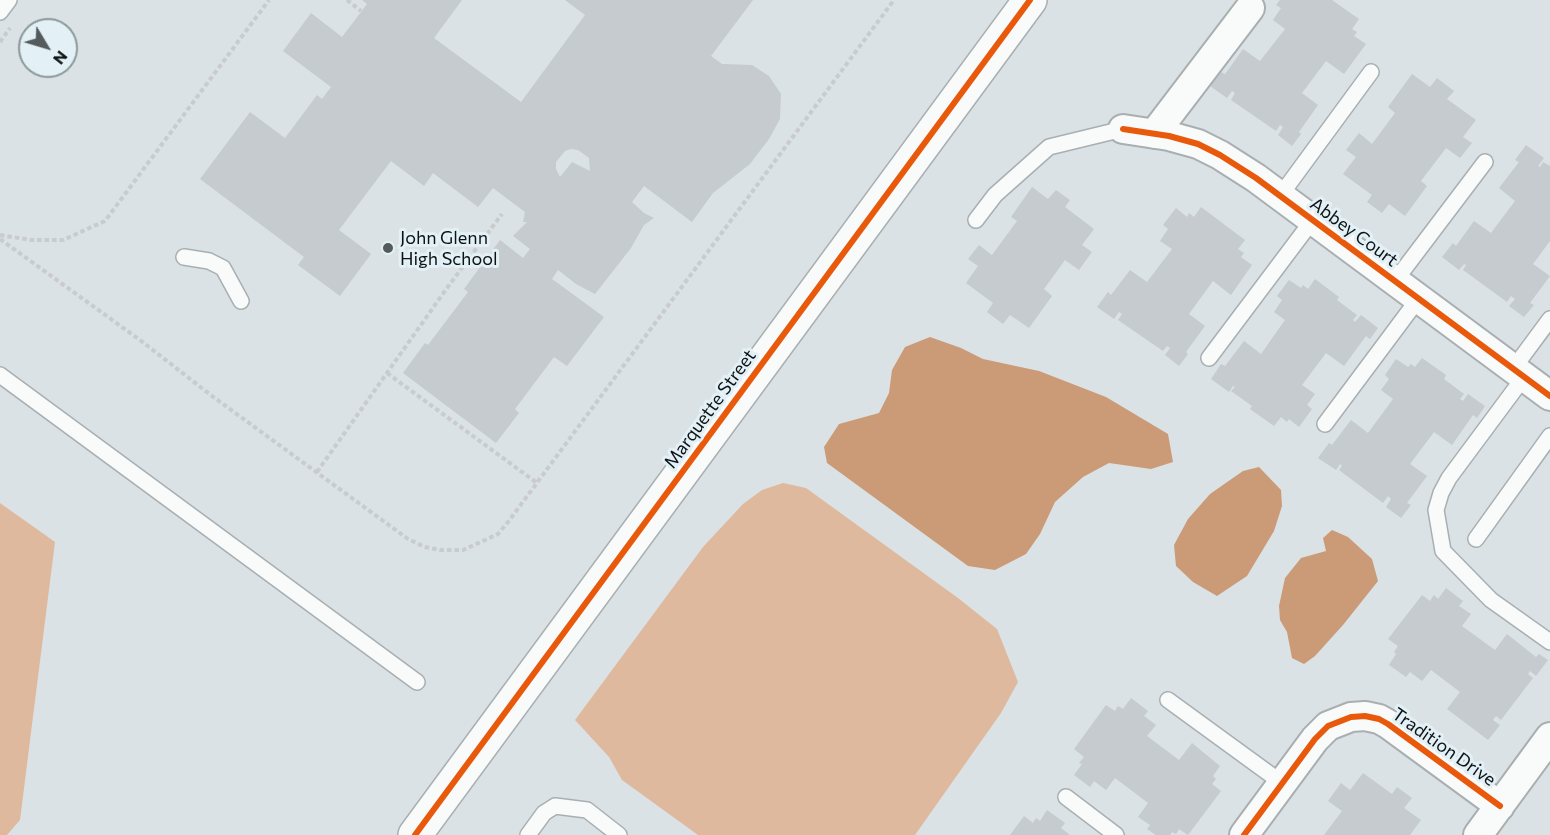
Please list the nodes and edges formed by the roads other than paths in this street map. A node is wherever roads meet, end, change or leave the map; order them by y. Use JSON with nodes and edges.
{"nodes":[{"id":1,"x":9,"y":0,"type":"edge"},
{"id":2,"x":1030,"y":0,"type":"edge"},
{"id":3,"x":1250,"y":8,"type":"dead end"},
{"id":4,"x":0,"y":12,"type":"edge"},
{"id":5,"x":1371,"y":72,"type":"dead end"},
{"id":6,"x":1123,"y":129,"type":"joint"},
{"id":7,"x":1154,"y":134,"type":"junction"},
{"id":8,"x":1485,"y":162,"type":"dead end"},
{"id":9,"x":1280,"y":196,"type":"junction"},
{"id":10,"x":976,"y":220,"type":"dead end"},
{"id":11,"x":1312,"y":221,"type":"junction"},
{"id":12,"x":184,"y":257,"type":"dead end"},
{"id":13,"x":1395,"y":281,"type":"junction"},
{"id":14,"x":1419,"y":298,"type":"junction"},
{"id":15,"x":241,"y":301,"type":"dead end"},
{"id":16,"x":1550,"y":319,"type":"edge"},
{"id":17,"x":1209,"y":358,"type":"dead end"},
{"id":18,"x":1519,"y":373,"type":"junction"},
{"id":19,"x":0,"y":375,"type":"edge"},
{"id":20,"x":1550,"y":396,"type":"edge"},
{"id":21,"x":1325,"y":424,"type":"dead end"},
{"id":22,"x":1550,"y":436,"type":"edge"},
{"id":23,"x":1476,"y":539,"type":"dead end"},
{"id":24,"x":1550,"y":642,"type":"edge"},
{"id":25,"x":417,"y":682,"type":"dead end"},
{"id":26,"x":1167,"y":700,"type":"dead end"},
{"id":27,"x":1550,"y":737,"type":"edge"},
{"id":28,"x":1282,"y":783,"type":"junction"},
{"id":29,"x":1066,"y":797,"type":"dead end"},
{"id":30,"x":1500,"y":806,"type":"junction"},
{"id":31,"x":415,"y":835,"type":"edge"},
{"id":32,"x":528,"y":835,"type":"edge"},
{"id":33,"x":619,"y":835,"type":"edge"},
{"id":34,"x":1116,"y":835,"type":"edge"},
{"id":35,"x":1244,"y":835,"type":"edge"},
{"id":36,"x":1478,"y":835,"type":"edge"}],
"edges":[{"from":1,"to":4,"type":"lane"},
{"from":2,"to":31,"type":"street","name":"Marquette Street"},
{"from":3,"to":7,"type":"street"},
{"from":5,"to":9,"type":"lane"},
{"from":6,"to":7,"type":"street","name":"Abbey Court"},
{"from":6,"to":10,"type":"lane"},
{"from":7,"to":9,"type":"street","name":"Abbey Court"},
{"from":8,"to":13,"type":"lane"},
{"from":9,"to":11,"type":"street","name":"Abbey Court"},
{"from":11,"to":13,"type":"street","name":"Abbey Court"},
{"from":11,"to":17,"type":"lane"},
{"from":12,"to":15,"type":"lane"},
{"from":13,"to":14,"type":"street","name":"Abbey Court"},
{"from":14,"to":18,"type":"street","name":"Abbey Court"},
{"from":14,"to":21,"type":"lane"},
{"from":16,"to":18,"type":"lane"},
{"from":18,"to":20,"type":"street","name":"Abbey Court"},
{"from":18,"to":24,"type":"lane"},
{"from":19,"to":25,"type":"lane"},
{"from":22,"to":23,"type":"lane"},
{"from":26,"to":28,"type":"lane"},
{"from":27,"to":30,"type":"street"},
{"from":28,"to":30,"type":"street","name":"Tradition Drive"},
{"from":28,"to":35,"type":"street","name":"Tradition Drive"},
{"from":29,"to":34,"type":"lane"},
{"from":30,"to":36,"type":"street"},
{"from":32,"to":33,"type":"lane"}]}
